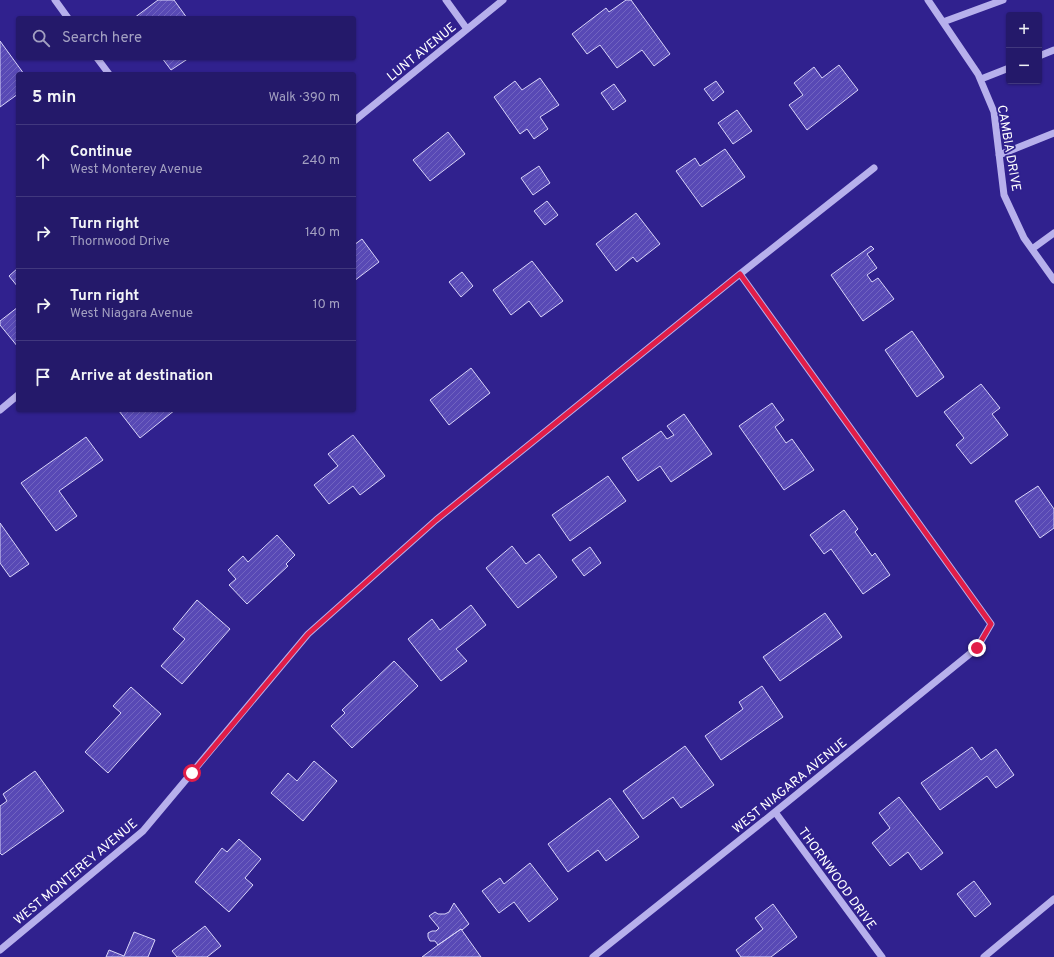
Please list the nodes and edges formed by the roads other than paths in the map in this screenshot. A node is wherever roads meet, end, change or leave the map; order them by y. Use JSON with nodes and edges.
{"nodes":[{"id":1,"x":55,"y":0,"type":"edge"},
{"id":2,"x":446,"y":0,"type":"edge"},
{"id":3,"x":503,"y":0,"type":"edge"},
{"id":4,"x":928,"y":0,"type":"edge"},
{"id":5,"x":1003,"y":0,"type":"edge"},
{"id":6,"x":67,"y":16,"type":"edge"},
{"id":7,"x":943,"y":22,"type":"junction"},
{"id":8,"x":468,"y":29,"type":"junction"},
{"id":9,"x":1054,"y":50,"type":"edge"},
{"id":10,"x":1042,"y":55,"type":"edge"},
{"id":11,"x":99,"y":60,"type":"edge"},
{"id":12,"x":1006,"y":69,"type":"edge"},
{"id":13,"x":108,"y":72,"type":"edge"},
{"id":14,"x":981,"y":79,"type":"junction"},
{"id":15,"x":356,"y":119,"type":"edge"},
{"id":16,"x":1054,"y":133,"type":"edge"},
{"id":17,"x":999,"y":155,"type":"junction"},
{"id":18,"x":874,"y":168,"type":"dead end"},
{"id":19,"x":1054,"y":233,"type":"edge"},
{"id":20,"x":1032,"y":249,"type":"junction"},
{"id":21,"x":740,"y":274,"type":"junction"},
{"id":22,"x":1054,"y":280,"type":"edge"},
{"id":23,"x":16,"y":397,"type":"edge"},
{"id":24,"x":0,"y":410,"type":"edge"},
{"id":25,"x":775,"y":812,"type":"junction"},
{"id":26,"x":1054,"y":899,"type":"edge"},
{"id":27,"x":0,"y":950,"type":"edge"},
{"id":28,"x":594,"y":957,"type":"edge"},
{"id":29,"x":882,"y":957,"type":"edge"},
{"id":30,"x":984,"y":957,"type":"edge"}],
"edges":[{"from":1,"to":6,"type":"street"},
{"from":2,"to":8,"type":"street"},
{"from":3,"to":8,"type":"street","name":"LUNT AVENUE"},
{"from":4,"to":7,"type":"street","name":"CAMBIA DRIVE"},
{"from":5,"to":7,"type":"street"},
{"from":7,"to":14,"type":"street","name":"CAMBIA DRIVE"},
{"from":8,"to":15,"type":"street","name":"LUNT AVENUE"},
{"from":9,"to":10,"type":"street"},
{"from":11,"to":13,"type":"street"},
{"from":12,"to":14,"type":"street"},
{"from":14,"to":17,"type":"street","name":"CAMBIA DRIVE"},
{"from":16,"to":17,"type":"street"},
{"from":17,"to":20,"type":"street","name":"CAMBIA DRIVE"},
{"from":18,"to":21,"type":"street","name":"WEST MONTEREY AVENUE"},
{"from":19,"to":20,"type":"street"},
{"from":20,"to":22,"type":"street","name":"CAMBIA DRIVE"},
{"from":21,"to":25,"type":"street","name":"WEST NIAGARA AVENUE"},
{"from":21,"to":27,"type":"street","name":"WEST MONTEREY AVENUE"},
{"from":23,"to":24,"type":"street"},
{"from":25,"to":28,"type":"street","name":"WEST NIAGARA AVENUE"},
{"from":25,"to":29,"type":"street","name":"THORNWOOD DRIVE"},
{"from":26,"to":30,"type":"street"}]}
